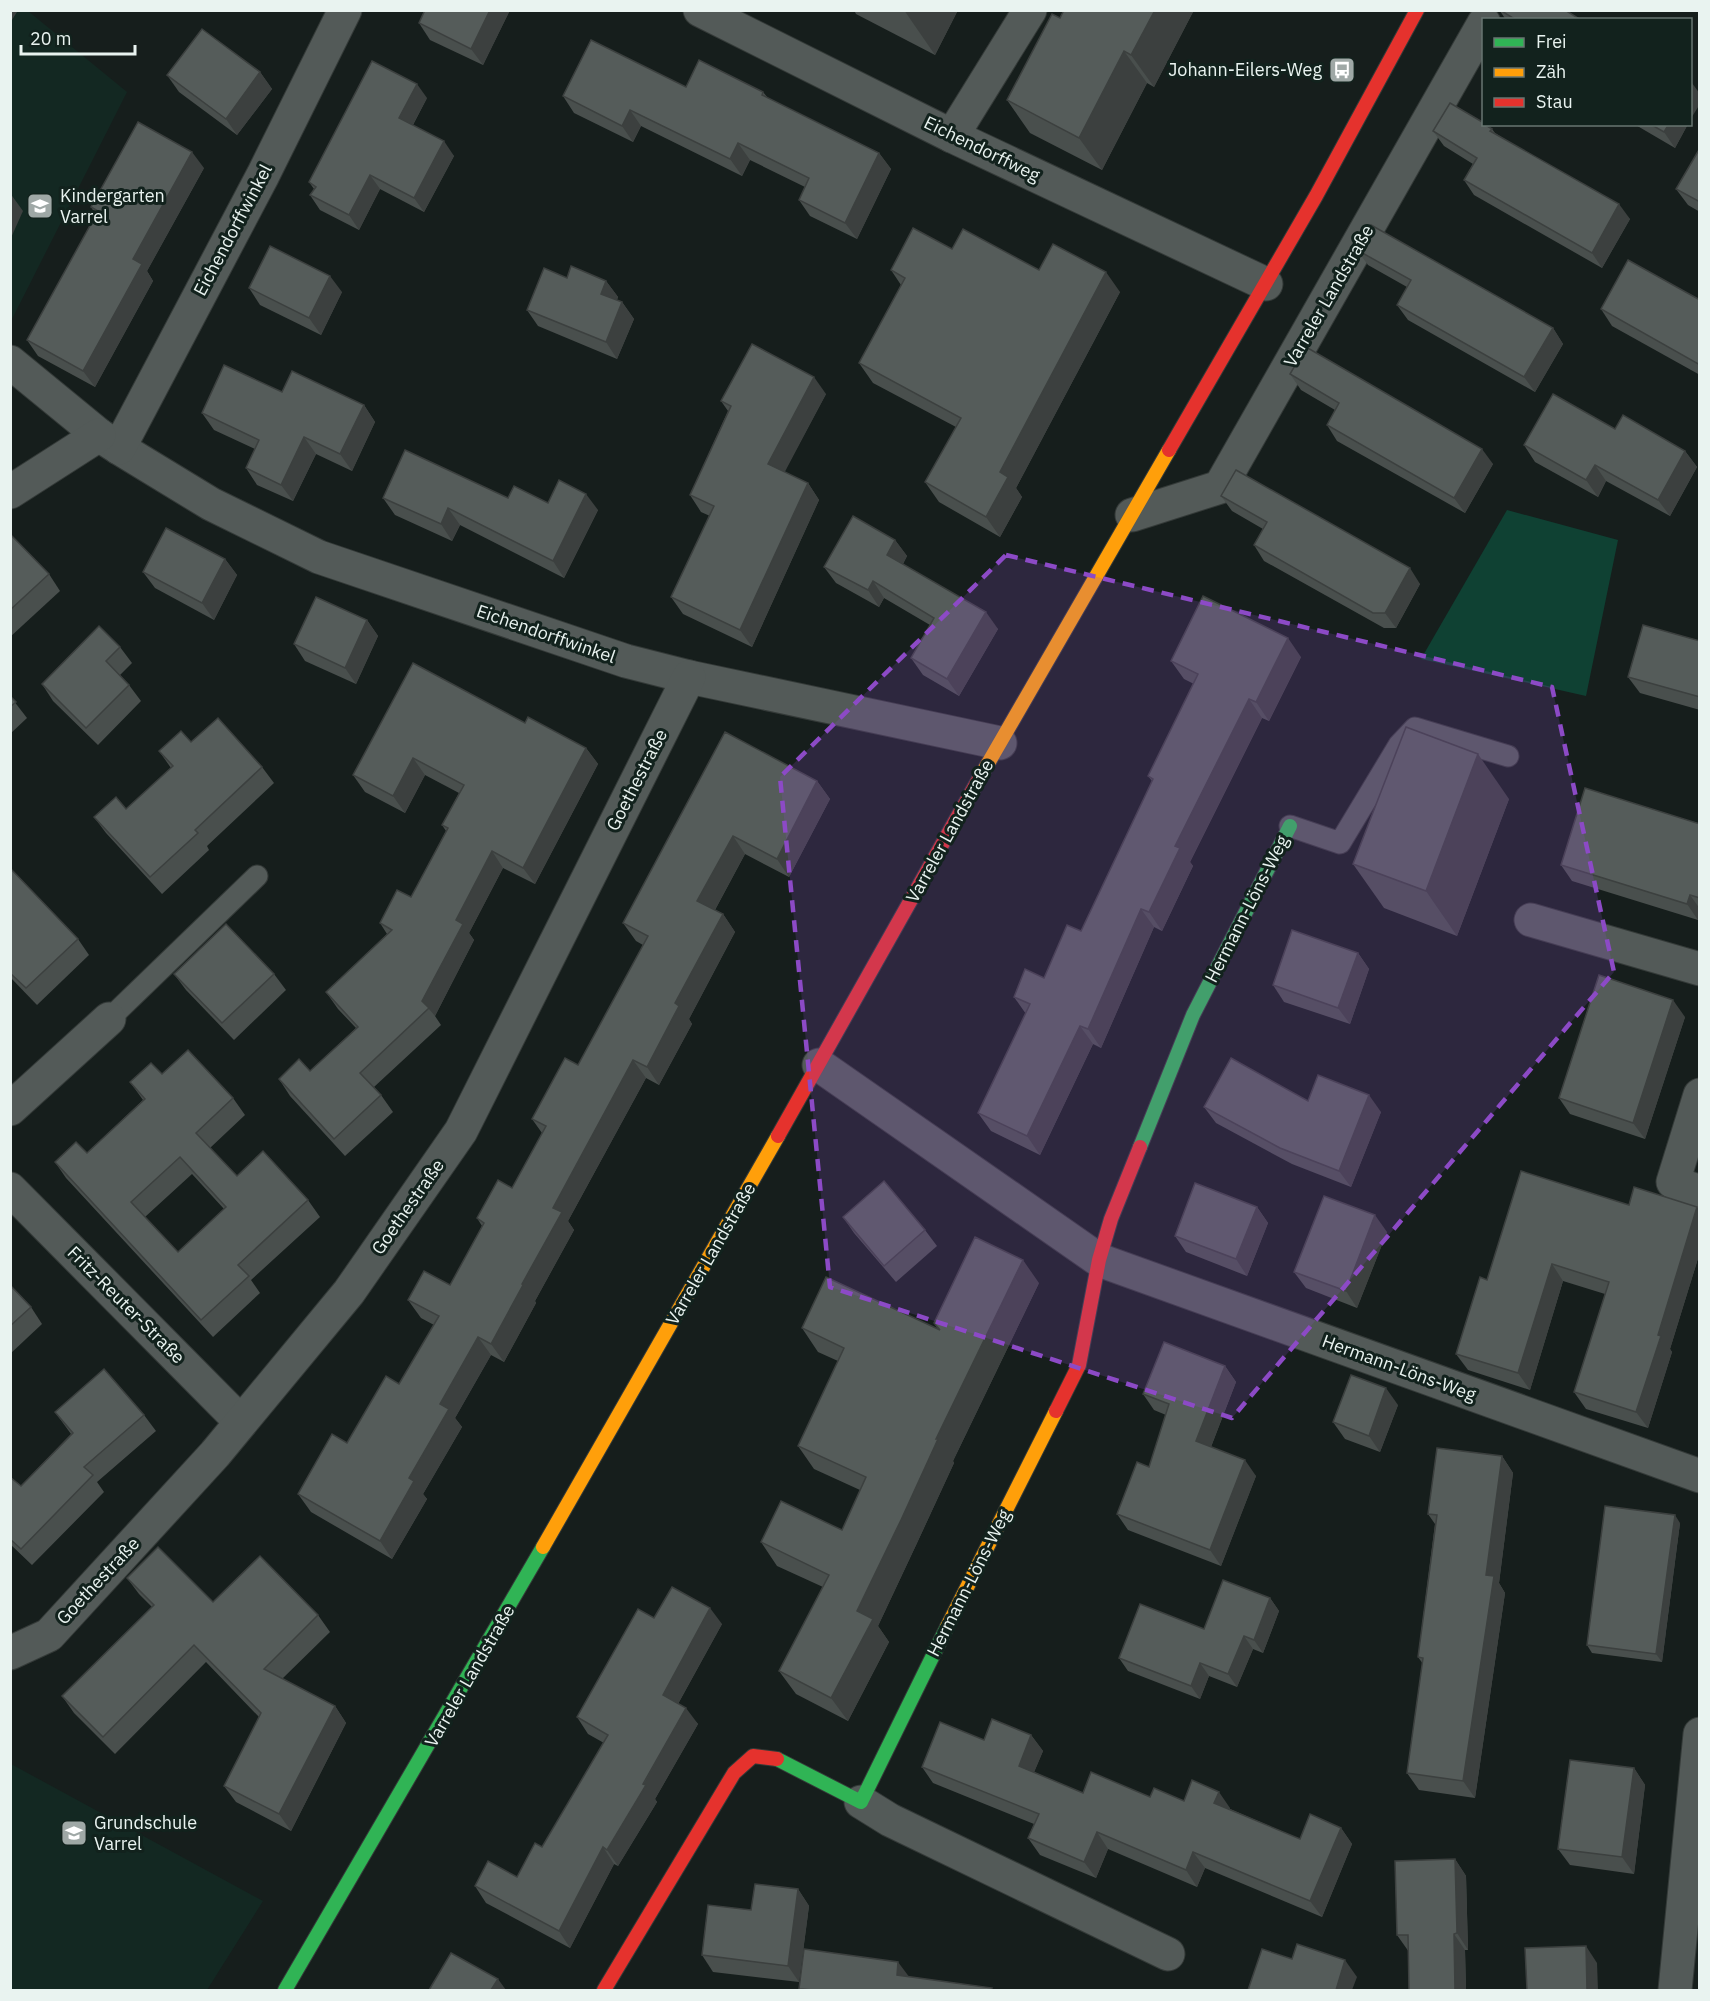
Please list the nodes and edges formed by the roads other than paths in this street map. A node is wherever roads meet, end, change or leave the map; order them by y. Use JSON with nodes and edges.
{"nodes":[{"id":1,"x":345,"y":10,"type":"edge"},
{"id":2,"x":700,"y":10,"type":"edge"},
{"id":3,"x":1030,"y":10,"type":"edge"},
{"id":4,"x":1417,"y":10,"type":"edge"},
{"id":5,"x":1482,"y":25,"type":"edge"},
{"id":6,"x":952,"y":136,"type":"junction"},
{"id":7,"x":1266,"y":284,"type":"junction"},
{"id":8,"x":10,"y":363,"type":"edge"},
{"id":9,"x":109,"y":441,"type":"junction"},
{"id":10,"x":10,"y":492,"type":"edge"},
{"id":11,"x":1132,"y":515,"type":"junction"},
{"id":12,"x":689,"y":677,"type":"junction"},
{"id":13,"x":1000,"y":743,"type":"junction"},
{"id":14,"x":1508,"y":756,"type":"dead end"},
{"id":15,"x":1290,"y":826,"type":"joint"},
{"id":16,"x":257,"y":876,"type":"dead end"},
{"id":17,"x":1531,"y":920,"type":"dead end"},
{"id":18,"x":1700,"y":969,"type":"edge"},
{"id":19,"x":109,"y":1019,"type":"joint"},
{"id":20,"x":819,"y":1065,"type":"junction"},
{"id":21,"x":1700,"y":1095,"type":"edge"},
{"id":22,"x":10,"y":1109,"type":"edge"},
{"id":23,"x":10,"y":1189,"type":"edge"},
{"id":24,"x":1700,"y":1192,"type":"edge"},
{"id":25,"x":1099,"y":1260,"type":"junction"},
{"id":26,"x":242,"y":1422,"type":"junction"},
{"id":27,"x":1700,"y":1476,"type":"edge"},
{"id":28,"x":10,"y":1653,"type":"edge"},
{"id":29,"x":1700,"y":1734,"type":"edge"},
{"id":30,"x":861,"y":1802,"type":"junction"},
{"id":31,"x":1168,"y":1954,"type":"dead end"},
{"id":32,"x":285,"y":1990,"type":"edge"},
{"id":33,"x":604,"y":1990,"type":"edge"},
{"id":34,"x":1675,"y":1990,"type":"edge"}],
"edges":[{"from":1,"to":9,"type":"street","name":"Eichendorffwinkel"},
{"from":2,"to":6,"type":"street","name":"Eichendorffweg"},
{"from":3,"to":6,"type":"street"},
{"from":4,"to":7,"type":"main road","name":"Varreler Landstraße"},
{"from":5,"to":11,"type":"street","name":"Varreler Landstraße"},
{"from":6,"to":7,"type":"street","name":"Eichendorffweg"},
{"from":7,"to":11,"type":"main road","name":"Varreler Landstraße"},
{"from":8,"to":9,"type":"street","name":"Eichendorffwinkel"},
{"from":9,"to":10,"type":"street"},
{"from":9,"to":12,"type":"street","name":"Eichendorffwinkel"},
{"from":11,"to":13,"type":"main road","name":"Varreler Landstraße"},
{"from":12,"to":13,"type":"street","name":"Eichendorffwinkel"},
{"from":12,"to":26,"type":"street","name":"Goethestraße"},
{"from":13,"to":20,"type":"main road","name":"Varreler Landstraße"},
{"from":14,"to":15,"type":"lane"},
{"from":15,"to":25,"type":"main road","name":"Hermann-Löns-Weg"},
{"from":16,"to":19,"type":"lane"},
{"from":17,"to":18,"type":"street"},
{"from":19,"to":22,"type":"street"},
{"from":20,"to":25,"type":"street","name":"Hermann-Löns-Weg"},
{"from":20,"to":32,"type":"main road","name":"Varreler Landstraße"},
{"from":21,"to":24,"type":"street"},
{"from":23,"to":26,"type":"street","name":"Fritz-Reuter-Straße"},
{"from":25,"to":27,"type":"street","name":"Hermann-Löns-Weg"},
{"from":25,"to":30,"type":"main road","name":"Hermann-Löns-Weg"},
{"from":26,"to":28,"type":"street","name":"Goethestraße"},
{"from":29,"to":34,"type":"street"},
{"from":30,"to":31,"type":"street"},
{"from":30,"to":33,"type":"main road"}]}
